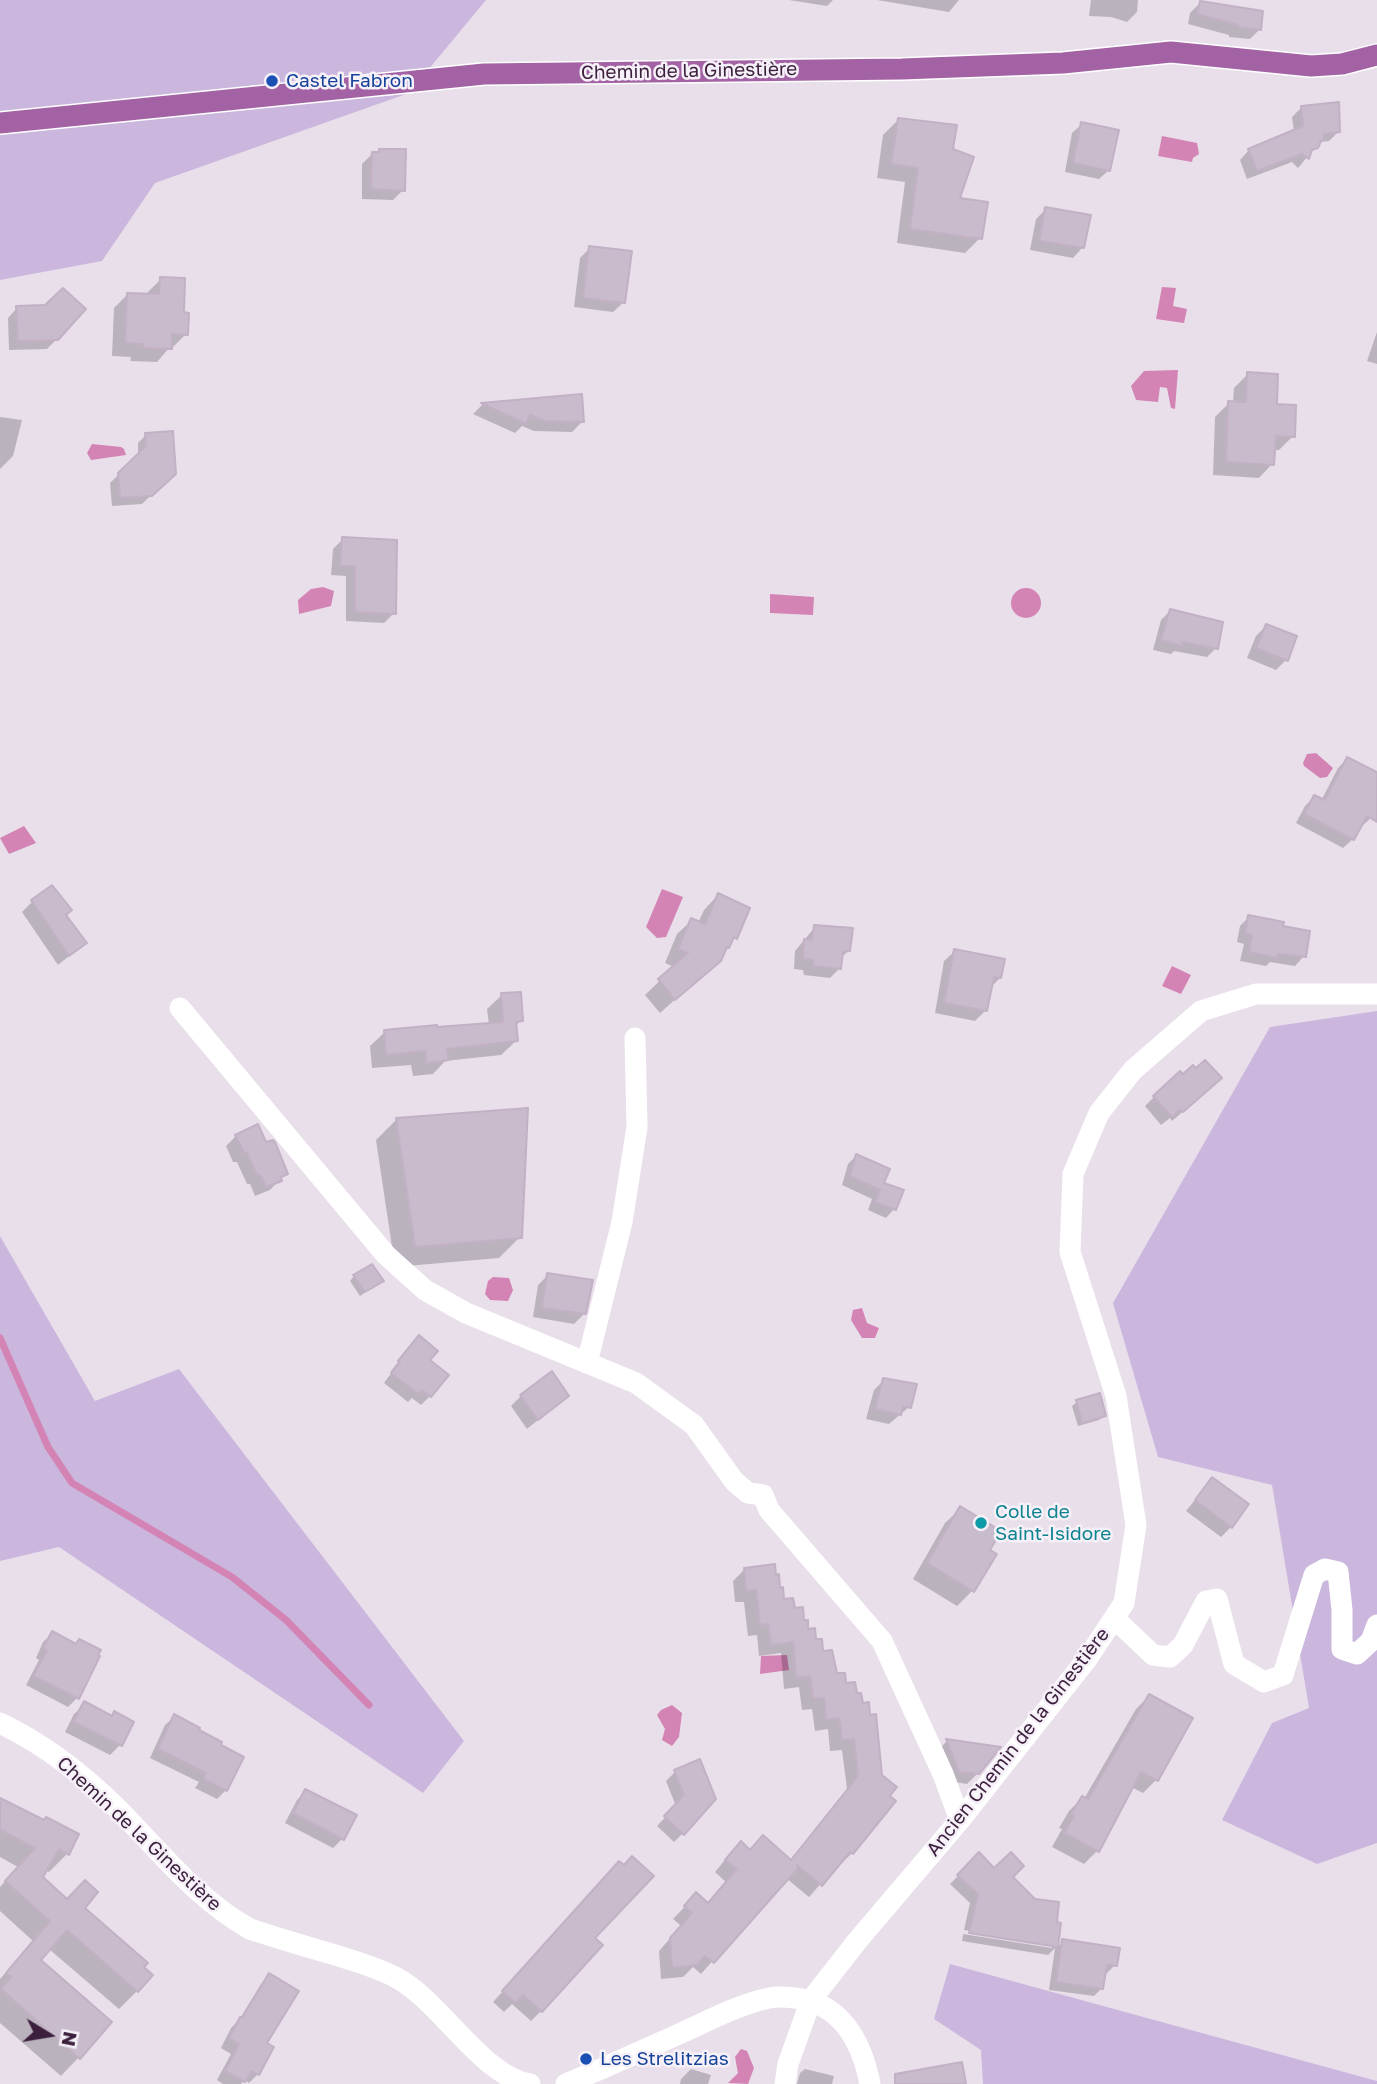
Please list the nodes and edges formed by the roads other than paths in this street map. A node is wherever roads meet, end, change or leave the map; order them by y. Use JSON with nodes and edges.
{"nodes":[{"id":1,"x":1377,"y":55,"type":"edge"},
{"id":2,"x":0,"y":123,"type":"edge"},
{"id":3,"x":1377,"y":994,"type":"edge"},
{"id":4,"x":180,"y":1008,"type":"dead end"},
{"id":5,"x":635,"y":1038,"type":"dead end"},
{"id":6,"x":587,"y":1363,"type":"junction"},
{"id":7,"x":1114,"y":1618,"type":"junction"},
{"id":8,"x":1377,"y":1625,"type":"edge"},
{"id":9,"x":0,"y":1723,"type":"edge"},
{"id":10,"x":960,"y":1820,"type":"junction"},
{"id":11,"x":811,"y":2000,"type":"junction"},
{"id":12,"x":530,"y":2084,"type":"edge"},
{"id":13,"x":566,"y":2084,"type":"edge"},
{"id":14,"x":785,"y":2084,"type":"edge"},
{"id":15,"x":870,"y":2084,"type":"edge"}],
"edges":[{"from":1,"to":2,"type":"main road","name":"Chemin de la Ginestière"},
{"from":3,"to":7,"type":"street","name":"Ancien Chemin de la Ginestière"},
{"from":4,"to":6,"type":"street"},
{"from":5,"to":6,"type":"street"},
{"from":6,"to":10,"type":"street"},
{"from":7,"to":8,"type":"street"},
{"from":7,"to":10,"type":"street","name":"Ancien Chemin de la Ginestière"},
{"from":9,"to":12,"type":"street","name":"Chemin de la Ginestière"},
{"from":10,"to":11,"type":"street","name":"Ancien Chemin de la Ginestière"},
{"from":11,"to":13,"type":"street"},
{"from":11,"to":14,"type":"street","name":"Ancien Chemin de la Ginestière"},
{"from":11,"to":15,"type":"street"}]}
